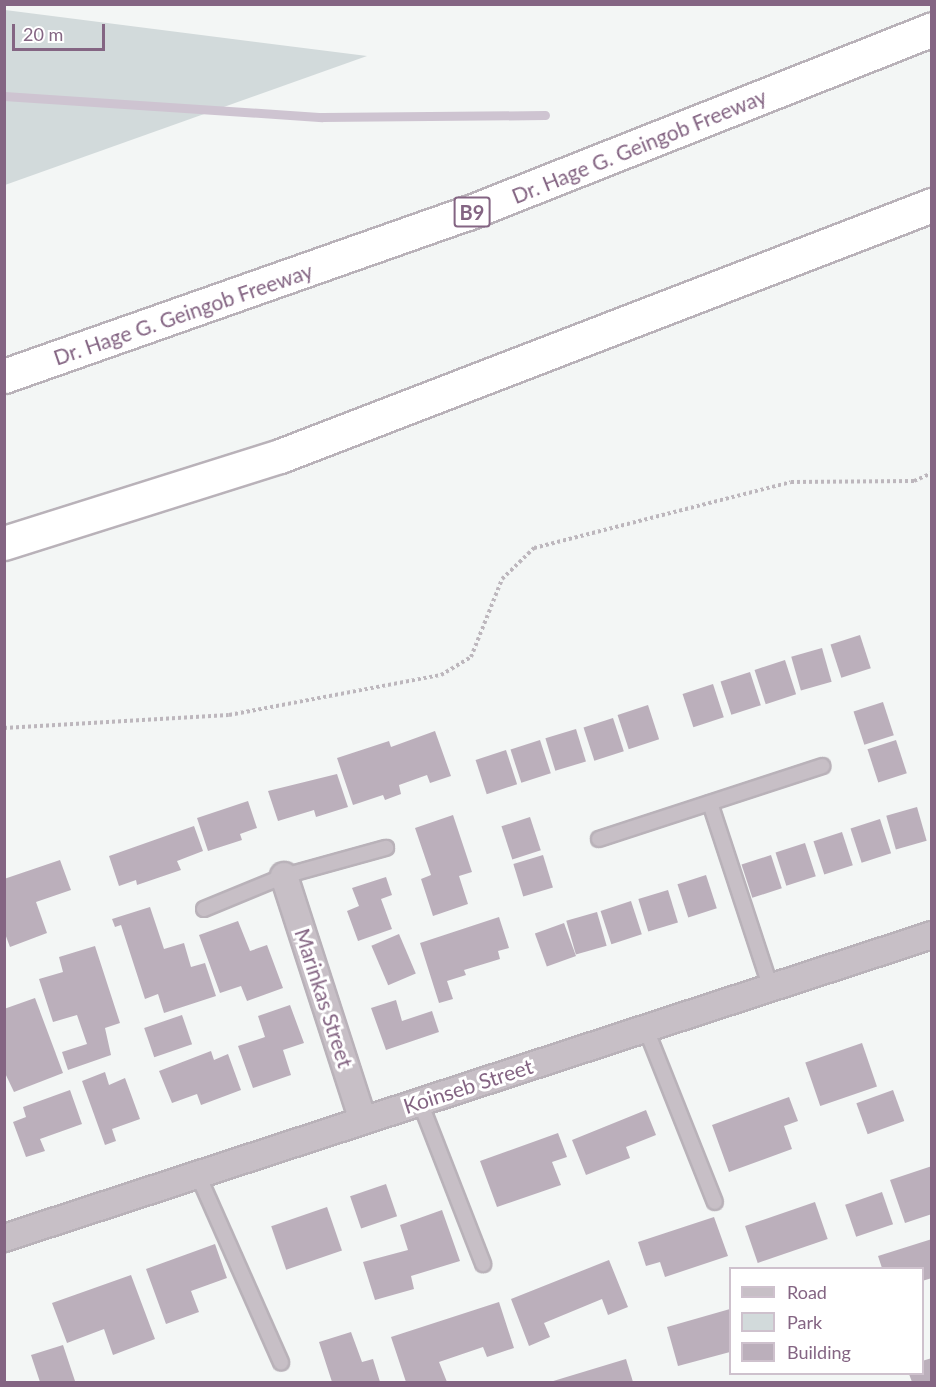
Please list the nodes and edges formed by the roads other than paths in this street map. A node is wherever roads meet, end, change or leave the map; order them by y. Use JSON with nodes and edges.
{"nodes":[{"id":1,"x":932,"y":29,"type":"edge"},
{"id":2,"x":932,"y":205,"type":"edge"},
{"id":3,"x":4,"y":375,"type":"edge"},
{"id":4,"x":4,"y":543,"type":"edge"},
{"id":5,"x":822,"y":765,"type":"dead end"},
{"id":6,"x":710,"y":803,"type":"junction"},
{"id":7,"x":599,"y":838,"type":"dead end"},
{"id":8,"x":386,"y":848,"type":"dead end"},
{"id":9,"x":284,"y":876,"type":"junction"},
{"id":10,"x":204,"y":909,"type":"dead end"},
{"id":11,"x":932,"y":935,"type":"edge"},
{"id":12,"x":770,"y":986,"type":"junction"},
{"id":13,"x":646,"y":1029,"type":"junction"},
{"id":14,"x":420,"y":1102,"type":"junction"},
{"id":15,"x":363,"y":1120,"type":"junction"},
{"id":16,"x":198,"y":1175,"type":"junction"},
{"id":17,"x":716,"y":1202,"type":"dead end"},
{"id":18,"x":4,"y":1238,"type":"edge"},
{"id":19,"x":483,"y":1264,"type":"dead end"},
{"id":20,"x":281,"y":1362,"type":"dead end"}],
"edges":[{"from":1,"to":3,"type":"highway","name":"Dr. Hage G. Geingob Freeway","number":"B9"},
{"from":2,"to":4,"type":"highway"},
{"from":5,"to":6,"type":"lane"},
{"from":6,"to":7,"type":"lane"},
{"from":6,"to":12,"type":"lane"},
{"from":8,"to":9,"type":"lane"},
{"from":9,"to":10,"type":"lane"},
{"from":9,"to":15,"type":"street","name":"Marinkas Street"},
{"from":11,"to":12,"type":"street","name":"Koinseb Street"},
{"from":12,"to":13,"type":"street","name":"Koinseb Street"},
{"from":13,"to":14,"type":"street","name":"Koinseb Street"},
{"from":13,"to":17,"type":"lane"},
{"from":14,"to":15,"type":"street","name":"Koinseb Street"},
{"from":14,"to":19,"type":"lane"},
{"from":15,"to":16,"type":"street","name":"Koinseb Street"},
{"from":16,"to":18,"type":"street","name":"Koinseb Street"},
{"from":16,"to":20,"type":"lane"}]}
